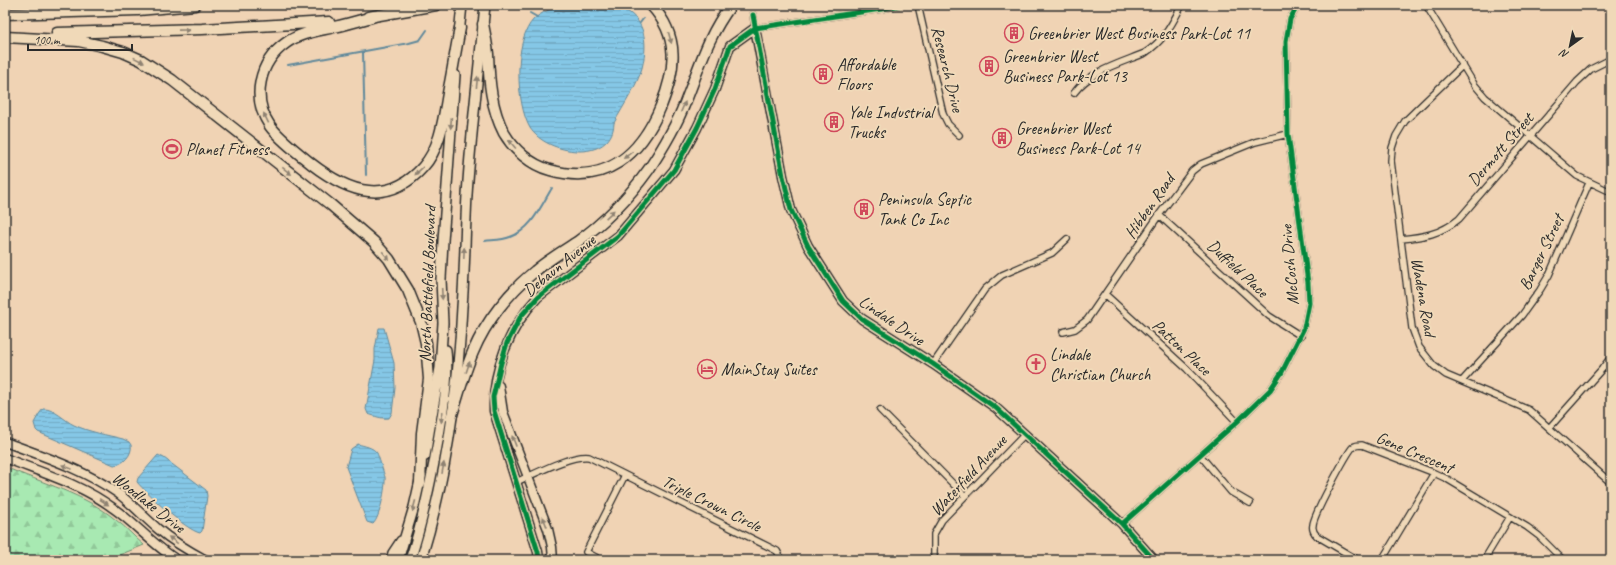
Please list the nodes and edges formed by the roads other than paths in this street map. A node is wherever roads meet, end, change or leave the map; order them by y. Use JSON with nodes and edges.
{"nodes":[{"id":1,"x":195,"y":5,"type":"edge"},
{"id":2,"x":436,"y":5,"type":"edge"},
{"id":3,"x":462,"y":5,"type":"edge"},
{"id":4,"x":485,"y":5,"type":"edge"},
{"id":5,"x":651,"y":5,"type":"edge"},
{"id":6,"x":732,"y":5,"type":"edge"},
{"id":7,"x":900,"y":5,"type":"edge"},
{"id":8,"x":918,"y":5,"type":"edge"},
{"id":9,"x":1182,"y":5,"type":"edge"},
{"id":10,"x":1298,"y":5,"type":"edge"},
{"id":11,"x":1426,"y":5,"type":"edge"},
{"id":12,"x":5,"y":14,"type":"edge"},
{"id":13,"x":752,"y":15,"type":"dead end"},
{"id":14,"x":375,"y":16,"type":"junction"},
{"id":15,"x":483,"y":24,"type":"junction"},
{"id":16,"x":460,"y":28,"type":"junction"},
{"id":17,"x":755,"y":28,"type":"junction"},
{"id":18,"x":5,"y":36,"type":"edge"},
{"id":19,"x":1611,"y":59,"type":"edge"},
{"id":20,"x":1463,"y":65,"type":"junction"},
{"id":21,"x":1074,"y":93,"type":"dead end"},
{"id":22,"x":1288,"y":134,"type":"junction"},
{"id":23,"x":959,"y":135,"type":"dead end"},
{"id":24,"x":1530,"y":136,"type":"junction"},
{"id":25,"x":1589,"y":183,"type":"junction"},
{"id":26,"x":1611,"y":192,"type":"edge"},
{"id":27,"x":1159,"y":215,"type":"junction"},
{"id":28,"x":1067,"y":239,"type":"dead end"},
{"id":29,"x":1401,"y":239,"type":"junction"},
{"id":30,"x":1106,"y":295,"type":"junction"},
{"id":31,"x":443,"y":323,"type":"junction"},
{"id":32,"x":1062,"y":332,"type":"dead end"},
{"id":33,"x":1300,"y":336,"type":"junction"},
{"id":34,"x":1611,"y":357,"type":"edge"},
{"id":35,"x":933,"y":364,"type":"junction"},
{"id":36,"x":498,"y":373,"type":"junction"},
{"id":37,"x":1462,"y":381,"type":"junction"},
{"id":38,"x":880,"y":410,"type":"dead end"},
{"id":39,"x":451,"y":418,"type":"junction"},
{"id":40,"x":1236,"y":422,"type":"junction"},
{"id":41,"x":1550,"y":427,"type":"junction"},
{"id":42,"x":1025,"y":434,"type":"junction"},
{"id":43,"x":5,"y":442,"type":"edge"},
{"id":44,"x":1200,"y":455,"type":"junction"},
{"id":45,"x":5,"y":458,"type":"edge"},
{"id":46,"x":1434,"y":473,"type":"junction"},
{"id":47,"x":625,"y":475,"type":"junction"},
{"id":48,"x":528,"y":477,"type":"junction"},
{"id":49,"x":516,"y":482,"type":"junction"},
{"id":50,"x":1611,"y":483,"type":"edge"},
{"id":51,"x":420,"y":484,"type":"junction"},
{"id":52,"x":965,"y":496,"type":"junction"},
{"id":53,"x":1250,"y":503,"type":"dead end"},
{"id":54,"x":1510,"y":517,"type":"junction"},
{"id":55,"x":1122,"y":524,"type":"junction"},
{"id":56,"x":407,"y":532,"type":"junction"},
{"id":57,"x":177,"y":560,"type":"edge"},
{"id":58,"x":206,"y":560,"type":"edge"},
{"id":59,"x":391,"y":560,"type":"edge"},
{"id":60,"x":398,"y":560,"type":"edge"},
{"id":61,"x":410,"y":560,"type":"edge"},
{"id":62,"x":421,"y":560,"type":"edge"},
{"id":63,"x":539,"y":560,"type":"edge"},
{"id":64,"x":553,"y":560,"type":"edge"},
{"id":65,"x":601,"y":560,"type":"edge"},
{"id":66,"x":782,"y":560,"type":"edge"},
{"id":67,"x":934,"y":560,"type":"edge"},
{"id":68,"x":1154,"y":560,"type":"edge"},
{"id":69,"x":1358,"y":560,"type":"edge"},
{"id":70,"x":1382,"y":560,"type":"edge"},
{"id":71,"x":1484,"y":560,"type":"edge"},
{"id":72,"x":1563,"y":560,"type":"edge"}],
"edges":[{"from":1,"to":12,"type":"highway"},
{"from":2,"to":14,"type":"highway"},
{"from":3,"to":16,"type":"main road","name":"North Battlefield Boulevard"},
{"from":4,"to":15,"type":"main road","name":"North Battlefield Boulevard"},
{"from":5,"to":15,"type":"highway","one_way":true},
{"from":39,"to":6,"type":"highway","one_way":true},
{"from":7,"to":17,"type":"street"},
{"from":8,"to":23,"type":"street","name":"Research Drive"},
{"from":9,"to":21,"type":"street"},
{"from":10,"to":22,"type":"street","name":"McCosh Drive"},
{"from":11,"to":20,"type":"street"},
{"from":13,"to":17,"type":"street","name":"Lindale Drive"},
{"from":16,"to":14,"type":"highway","one_way":true},
{"from":18,"to":14,"type":"highway","one_way":true},
{"from":39,"to":15,"type":"main road","name":"North Battlefield Boulevard","one_way":true},
{"from":16,"to":31,"type":"main road","name":"North Battlefield Boulevard","one_way":true},
{"from":17,"to":35,"type":"street","name":"Lindale Drive"},
{"from":17,"to":36,"type":"street","name":"Debaun Avenue"},
{"from":18,"to":51,"type":"highway","one_way":true},
{"from":19,"to":24,"type":"street","name":"Dermott Street"},
{"from":20,"to":24,"type":"street"},
{"from":20,"to":29,"type":"street","name":"Wadena Road"},
{"from":22,"to":27,"type":"street","name":"Hibben Road"},
{"from":22,"to":33,"type":"street","name":"McCosh Drive"},
{"from":24,"to":25,"type":"street"},
{"from":24,"to":29,"type":"street","name":"Dermott Street"},
{"from":25,"to":26,"type":"street"},
{"from":25,"to":37,"type":"street","name":"Barger Street"},
{"from":27,"to":30,"type":"street","name":"Hibben Road"},
{"from":27,"to":33,"type":"street","name":"Duffield Place"},
{"from":28,"to":35,"type":"street"},
{"from":29,"to":37,"type":"street","name":"Wadena Road"},
{"from":30,"to":32,"type":"street","name":"Hibben Road"},
{"from":30,"to":40,"type":"street","name":"Patton Place"},
{"from":31,"to":51,"type":"main road","name":"North Battlefield Boulevard"},
{"from":31,"to":61,"type":"main road","one_way":true},
{"from":33,"to":40,"type":"street","name":"McCosh Drive"},
{"from":34,"to":41,"type":"street"},
{"from":35,"to":42,"type":"street","name":"Lindale Drive"},
{"from":48,"to":36,"type":"street","name":"Debaun Avenue","one_way":true},
{"from":36,"to":49,"type":"street","name":"Debaun Avenue"},
{"from":37,"to":41,"type":"street","name":"Wadena Road"},
{"from":38,"to":52,"type":"street"},
{"from":62,"to":39,"type":"main road","name":"North Battlefield Boulevard","one_way":true},
{"from":40,"to":44,"type":"street","name":"McCosh Drive"},
{"from":41,"to":50,"type":"street","name":"Wadena Road"},
{"from":42,"to":52,"type":"street","name":"Waterfield Avenue"},
{"from":42,"to":55,"type":"street","name":"Lindale Drive"},
{"from":58,"to":43,"type":"street","name":"Woodlake Drive","one_way":true},
{"from":44,"to":53,"type":"street"},
{"from":44,"to":55,"type":"street","name":"McCosh Drive"},
{"from":45,"to":57,"type":"street","name":"Woodlake Drive","one_way":true},
{"from":46,"to":54,"type":"street","name":"Gene Crescent"},
{"from":46,"to":69,"type":"street","name":"Gene Crescent"},
{"from":46,"to":70,"type":"street"},
{"from":47,"to":48,"type":"street","name":"Triple Crown Circle"},
{"from":47,"to":65,"type":"street"},
{"from":47,"to":66,"type":"street","name":"Triple Crown Circle"},
{"from":48,"to":49,"type":"street","name":"Triple Crown Circle"},
{"from":64,"to":48,"type":"street","name":"Debaun Avenue","one_way":true},
{"from":49,"to":63,"type":"street","name":"Debaun Avenue"},
{"from":51,"to":56,"type":"main road","name":"North Battlefield Boulevard","one_way":true},
{"from":52,"to":67,"type":"street","name":"Waterfield Avenue"},
{"from":54,"to":71,"type":"street"},
{"from":54,"to":72,"type":"street","name":"Gene Crescent"},
{"from":55,"to":68,"type":"street","name":"Lindale Drive"},
{"from":56,"to":59,"type":"main road"},
{"from":56,"to":60,"type":"main road","name":"North Battlefield Boulevard"}]}
